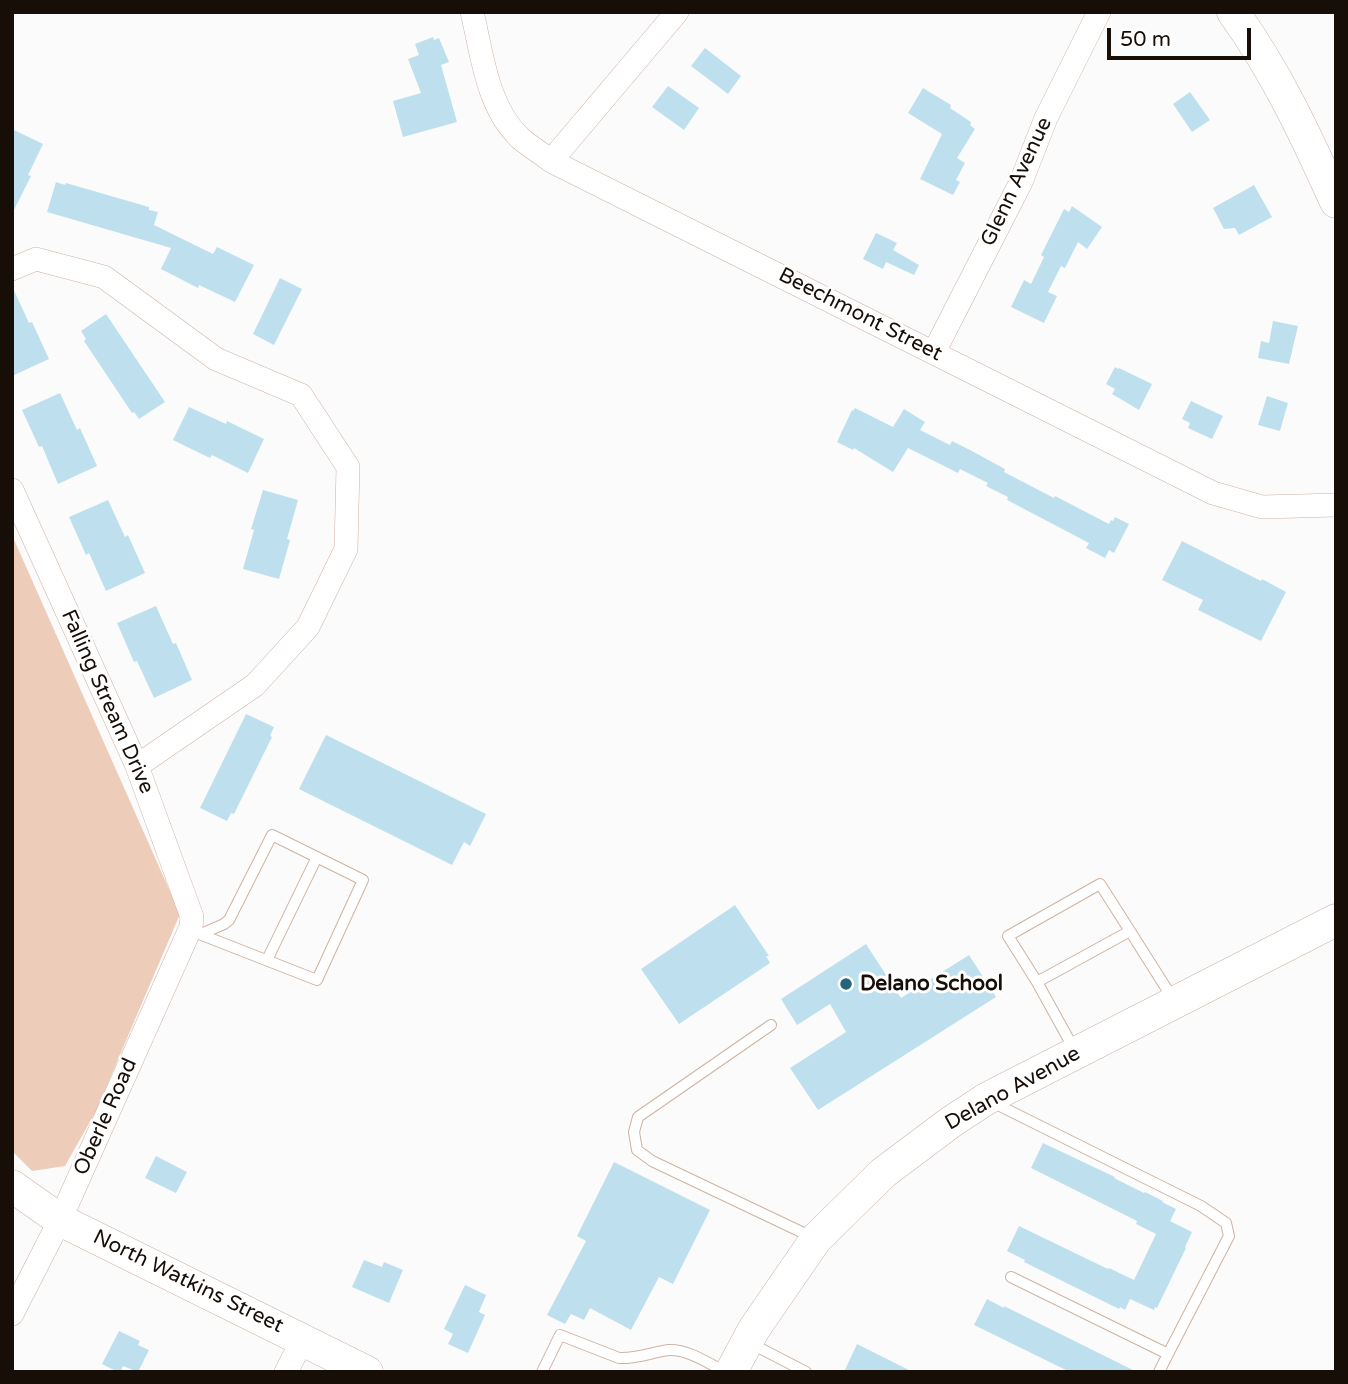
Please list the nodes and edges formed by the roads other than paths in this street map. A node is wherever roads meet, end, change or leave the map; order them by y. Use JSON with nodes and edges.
{"nodes":[{"id":1,"x":472,"y":12,"type":"edge"},
{"id":2,"x":677,"y":12,"type":"edge"},
{"id":3,"x":1099,"y":12,"type":"edge"},
{"id":4,"x":1233,"y":12,"type":"edge"},
{"id":5,"x":551,"y":161,"type":"junction"},
{"id":6,"x":1336,"y":202,"type":"edge"},
{"id":7,"x":12,"y":269,"type":"edge"},
{"id":8,"x":934,"y":352,"type":"junction"},
{"id":9,"x":12,"y":490,"type":"edge"},
{"id":10,"x":1336,"y":505,"type":"edge"},
{"id":11,"x":137,"y":766,"type":"junction"},
{"id":12,"x":317,"y":857,"type":"junction"},
{"id":13,"x":1336,"y":920,"type":"edge"},
{"id":14,"x":194,"y":927,"type":"junction"},
{"id":15,"x":1130,"y":931,"type":"junction"},
{"id":16,"x":267,"y":960,"type":"junction"},
{"id":17,"x":1037,"y":982,"type":"junction"},
{"id":18,"x":1175,"y":1002,"type":"junction"},
{"id":19,"x":771,"y":1025,"type":"dead end"},
{"id":20,"x":1076,"y":1053,"type":"junction"},
{"id":21,"x":986,"y":1099,"type":"junction"},
{"id":22,"x":12,"y":1186,"type":"edge"},
{"id":23,"x":60,"y":1220,"type":"junction"},
{"id":24,"x":816,"y":1239,"type":"junction"},
{"id":25,"x":1011,"y":1277,"type":"dead end"},
{"id":26,"x":12,"y":1314,"type":"edge"},
{"id":27,"x":303,"y":1339,"type":"junction"},
{"id":28,"x":747,"y":1342,"type":"junction"},
{"id":29,"x":1168,"y":1354,"type":"junction"},
{"id":30,"x":286,"y":1372,"type":"edge"},
{"id":31,"x":367,"y":1372,"type":"edge"},
{"id":32,"x":542,"y":1372,"type":"edge"},
{"id":33,"x":728,"y":1372,"type":"edge"},
{"id":34,"x":806,"y":1372,"type":"edge"},
{"id":35,"x":1159,"y":1372,"type":"edge"}],
"edges":[{"from":1,"to":5,"type":"street","name":"Beechmont Street"},
{"from":2,"to":5,"type":"street"},
{"from":3,"to":8,"type":"street","name":"Glenn Avenue"},
{"from":4,"to":6,"type":"main road"},
{"from":5,"to":8,"type":"street","name":"Beechmont Street"},
{"from":7,"to":11,"type":"street"},
{"from":8,"to":10,"type":"street","name":"Beechmont Street"},
{"from":9,"to":11,"type":"street","name":"Falling Stream Drive"},
{"from":11,"to":14,"type":"street","name":"Falling Stream Drive"},
{"from":12,"to":14,"type":"lane"},
{"from":12,"to":16,"type":"lane"},
{"from":12,"to":16,"type":"lane"},
{"from":13,"to":18,"type":"main road","name":"Delano Avenue"},
{"from":14,"to":16,"type":"lane"},
{"from":14,"to":23,"type":"street","name":"Oberle Road"},
{"from":15,"to":17,"type":"lane"},
{"from":15,"to":17,"type":"lane"},
{"from":15,"to":18,"type":"lane"},
{"from":17,"to":20,"type":"lane"},
{"from":18,"to":20,"type":"main road","name":"Delano Avenue"},
{"from":19,"to":24,"type":"lane"},
{"from":20,"to":21,"type":"main road","name":"Delano Avenue"},
{"from":21,"to":24,"type":"main road","name":"Delano Avenue"},
{"from":21,"to":29,"type":"lane"},
{"from":22,"to":23,"type":"main road","name":"North Watkins Street"},
{"from":23,"to":26,"type":"street","name":"Oberle Road"},
{"from":23,"to":27,"type":"main road","name":"North Watkins Street"},
{"from":24,"to":28,"type":"main road","name":"Delano Avenue"},
{"from":25,"to":29,"type":"lane"},
{"from":27,"to":30,"type":"street"},
{"from":27,"to":31,"type":"main road","name":"North Watkins Street"},
{"from":28,"to":33,"type":"main road","name":"Delano Avenue"},
{"from":28,"to":34,"type":"lane"},
{"from":29,"to":35,"type":"lane"},
{"from":32,"to":33,"type":"lane"}]}
